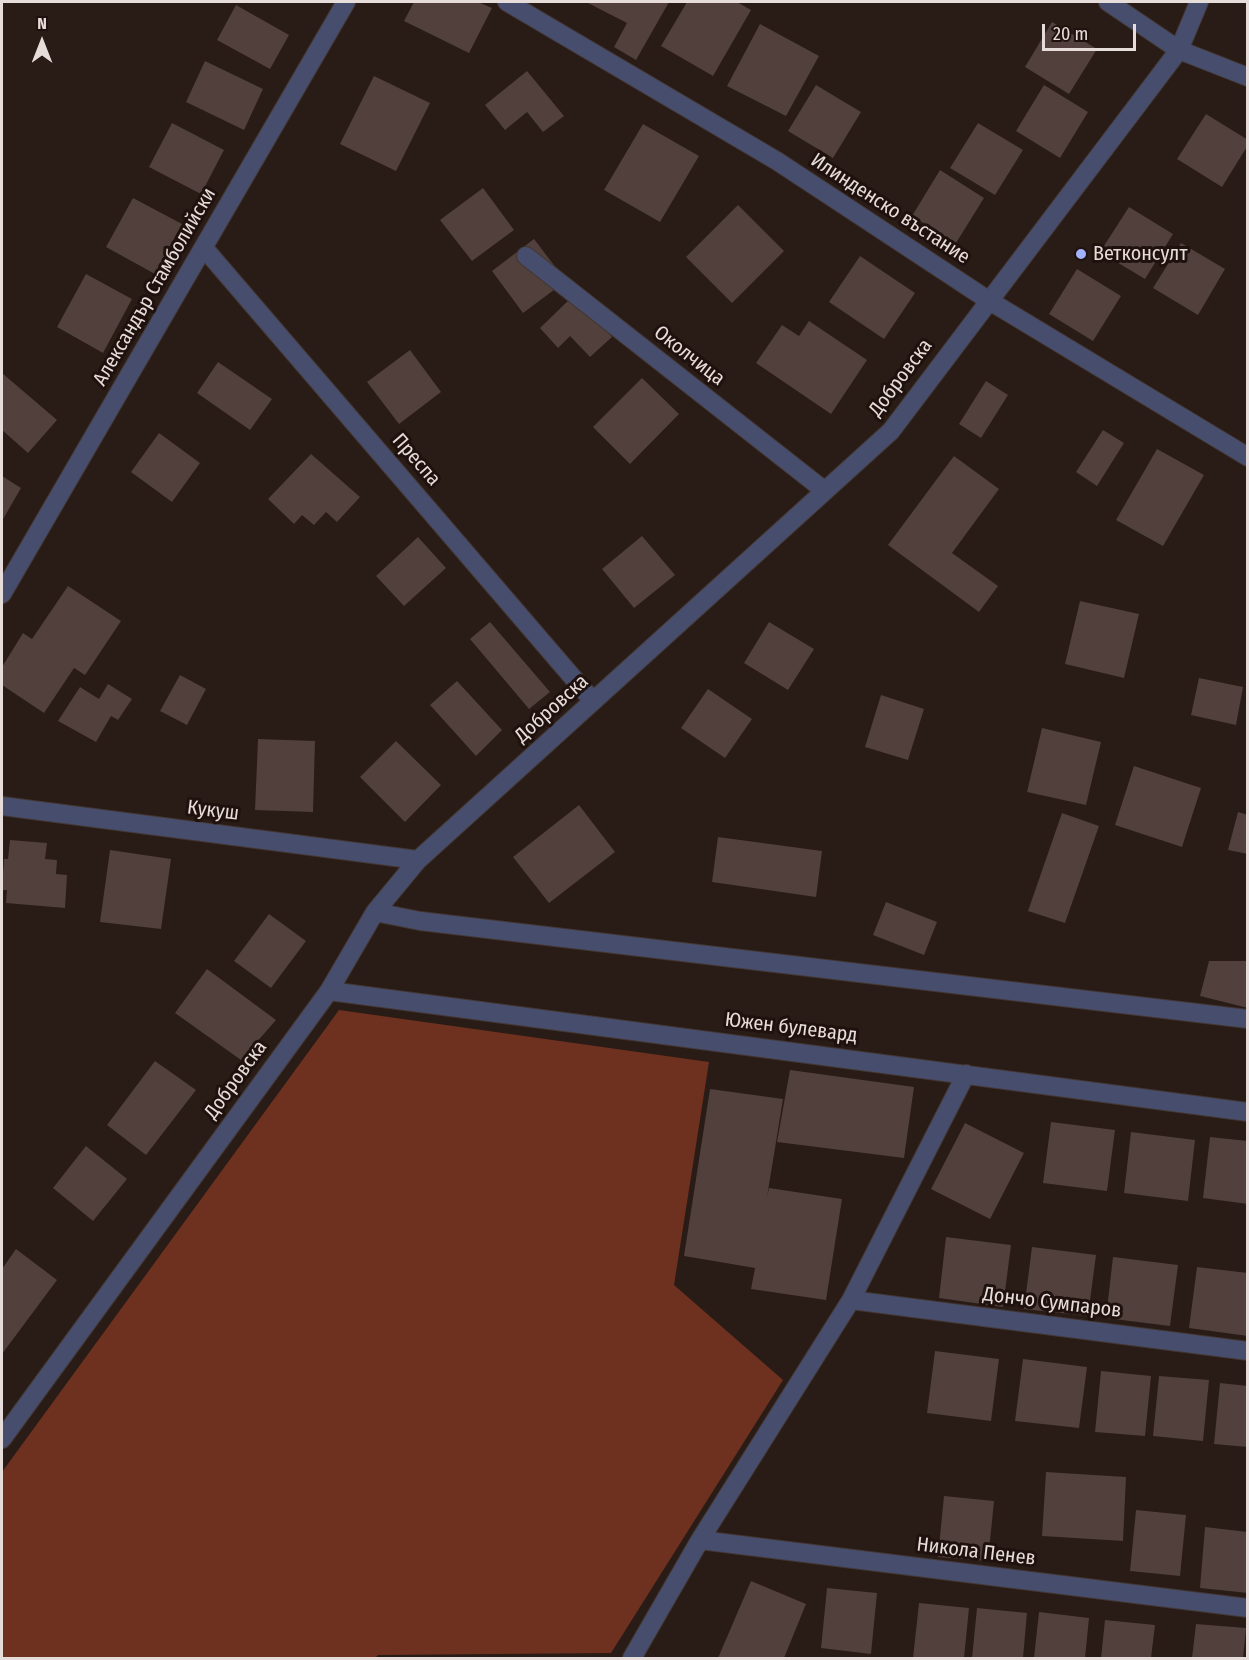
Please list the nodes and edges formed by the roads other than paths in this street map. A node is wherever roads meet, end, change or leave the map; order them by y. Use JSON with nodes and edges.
{"nodes":[{"id":1,"x":346,"y":2,"type":"edge"},
{"id":2,"x":507,"y":2,"type":"edge"},
{"id":3,"x":1108,"y":2,"type":"edge"},
{"id":4,"x":1199,"y":2,"type":"edge"},
{"id":5,"x":1179,"y":50,"type":"junction"},
{"id":6,"x":1248,"y":78,"type":"edge"},
{"id":7,"x":204,"y":248,"type":"junction"},
{"id":8,"x":526,"y":256,"type":"dead end"},
{"id":9,"x":988,"y":300,"type":"junction"},
{"id":10,"x":1248,"y":457,"type":"edge"},
{"id":11,"x":825,"y":491,"type":"junction"},
{"id":12,"x":2,"y":594,"type":"edge"},
{"id":13,"x":593,"y":701,"type":"junction"},
{"id":14,"x":2,"y":806,"type":"edge"},
{"id":15,"x":418,"y":860,"type":"junction"},
{"id":16,"x":375,"y":912,"type":"junction"},
{"id":17,"x":328,"y":991,"type":"junction"},
{"id":18,"x":1248,"y":1019,"type":"edge"},
{"id":19,"x":966,"y":1074,"type":"junction"},
{"id":20,"x":1248,"y":1112,"type":"edge"},
{"id":21,"x":851,"y":1300,"type":"junction"},
{"id":22,"x":1248,"y":1351,"type":"edge"},
{"id":23,"x":2,"y":1439,"type":"edge"},
{"id":24,"x":700,"y":1540,"type":"junction"},
{"id":25,"x":1248,"y":1608,"type":"edge"},
{"id":26,"x":632,"y":1659,"type":"edge"}],
"edges":[{"from":1,"to":7,"type":"street","name":"Александър Стамболийски"},
{"from":2,"to":9,"type":"street","name":"Илинденско въстание"},
{"from":3,"to":5,"type":"street"},
{"from":4,"to":5,"type":"street","name":"Добровска"},
{"from":5,"to":6,"type":"street"},
{"from":5,"to":9,"type":"street","name":"Добровска"},
{"from":7,"to":12,"type":"street","name":"Александър Стамболийски"},
{"from":7,"to":13,"type":"street","name":"Преспа"},
{"from":8,"to":11,"type":"street","name":"Околчица"},
{"from":9,"to":10,"type":"street","name":"Илинденско въстание"},
{"from":9,"to":11,"type":"street","name":"Добровска"},
{"from":11,"to":13,"type":"street","name":"Добровска"},
{"from":13,"to":15,"type":"street","name":"Добровска"},
{"from":14,"to":15,"type":"street","name":"Кукуш"},
{"from":15,"to":16,"type":"street","name":"Добровска"},
{"from":16,"to":17,"type":"street","name":"Добровска"},
{"from":16,"to":18,"type":"street"},
{"from":17,"to":19,"type":"street","name":"Южен булевард"},
{"from":17,"to":23,"type":"street","name":"Добровска"},
{"from":19,"to":20,"type":"street","name":"Южен булевард"},
{"from":19,"to":21,"type":"street"},
{"from":21,"to":22,"type":"street","name":"Дончо Сумпаров"},
{"from":21,"to":24,"type":"street"},
{"from":24,"to":25,"type":"street","name":"Никола Пенев"},
{"from":24,"to":26,"type":"street"}]}
